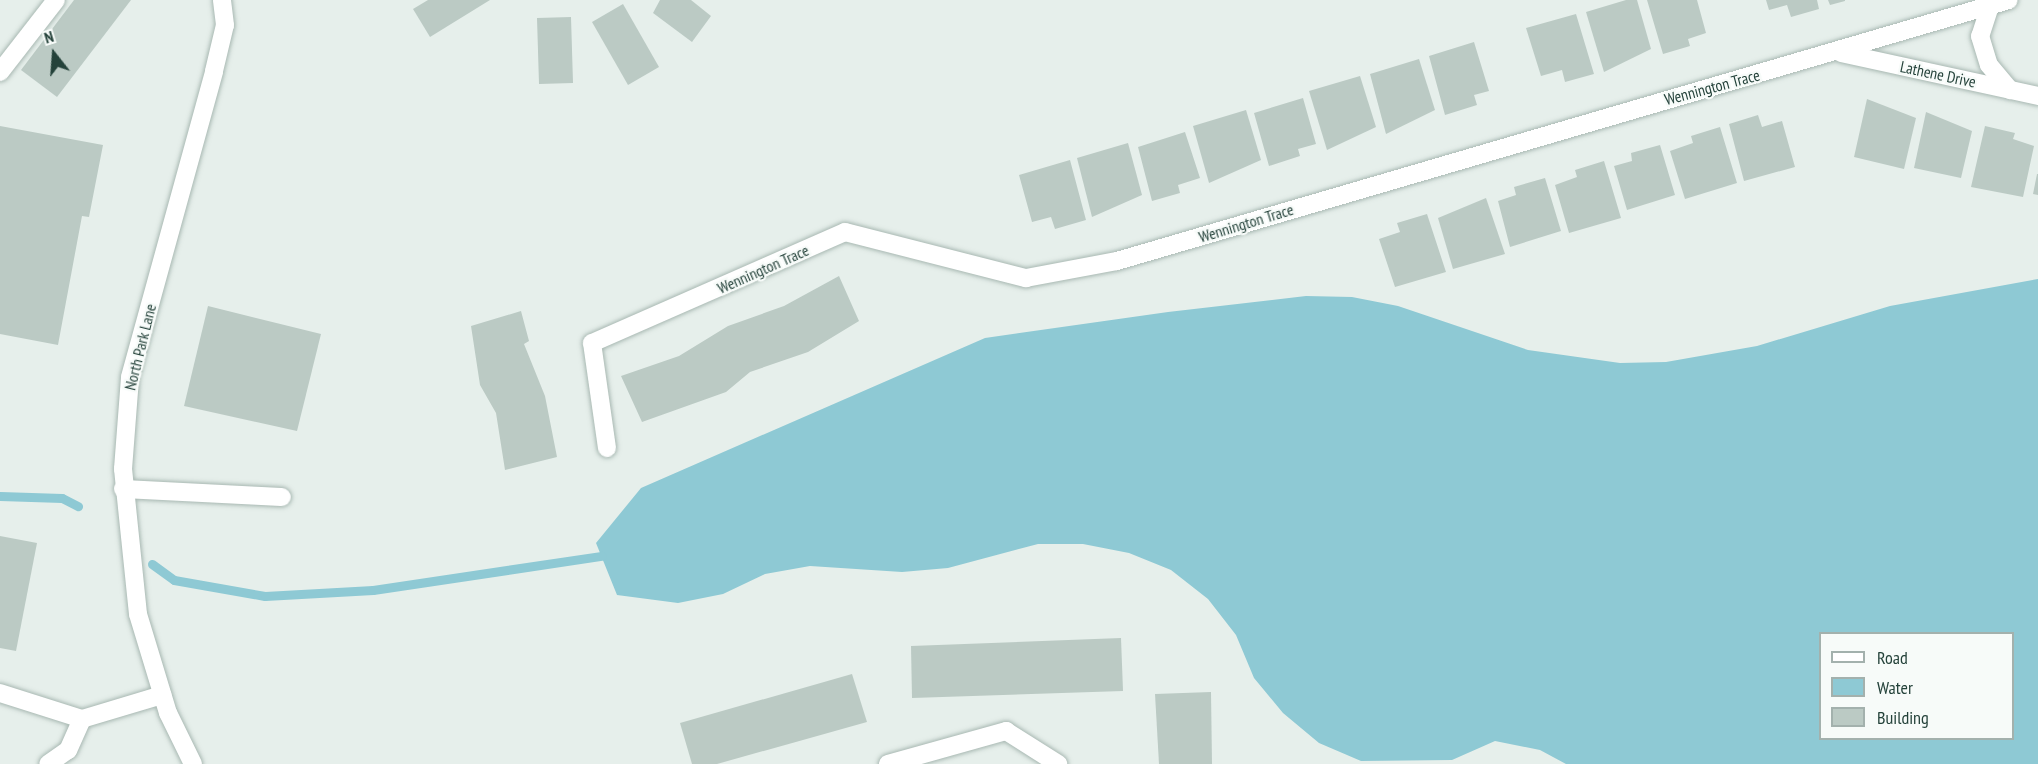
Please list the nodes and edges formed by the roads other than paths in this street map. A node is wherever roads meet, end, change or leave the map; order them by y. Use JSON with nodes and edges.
{"nodes":[{"id":1,"x":56,"y":0,"type":"edge"},
{"id":2,"x":222,"y":0,"type":"edge"},
{"id":3,"x":2009,"y":0,"type":"edge"},
{"id":4,"x":1990,"y":6,"type":"junction"},
{"id":5,"x":1838,"y":52,"type":"junction"},
{"id":6,"x":0,"y":72,"type":"edge"},
{"id":7,"x":2010,"y":90,"type":"junction"},
{"id":8,"x":2038,"y":96,"type":"edge"},
{"id":9,"x":607,"y":448,"type":"dead end"},
{"id":10,"x":123,"y":489,"type":"junction"},
{"id":11,"x":282,"y":497,"type":"dead end"},
{"id":12,"x":0,"y":693,"type":"edge"},
{"id":13,"x":162,"y":695,"type":"junction"},
{"id":14,"x":82,"y":719,"type":"junction"},
{"id":15,"x":48,"y":764,"type":"edge"},
{"id":16,"x":193,"y":764,"type":"edge"},
{"id":17,"x":888,"y":764,"type":"edge"},
{"id":18,"x":1058,"y":764,"type":"edge"}],
"edges":[{"from":1,"to":6,"type":"street"},
{"from":2,"to":10,"type":"street","name":"North Park Lane"},
{"from":3,"to":4,"type":"street","name":"Wennington Trace"},
{"from":4,"to":5,"type":"street","name":"Wennington Trace"},
{"from":4,"to":7,"type":"street"},
{"from":5,"to":7,"type":"street","name":"Lathene Drive"},
{"from":5,"to":9,"type":"street","name":"Wennington Trace"},
{"from":7,"to":8,"type":"street","name":"Lathene Drive"},
{"from":10,"to":11,"type":"street"},
{"from":10,"to":13,"type":"street","name":"North Park Lane"},
{"from":12,"to":14,"type":"street"},
{"from":13,"to":14,"type":"street"},
{"from":13,"to":16,"type":"street","name":"North Park Lane"},
{"from":14,"to":15,"type":"street"},
{"from":17,"to":18,"type":"street"}]}
